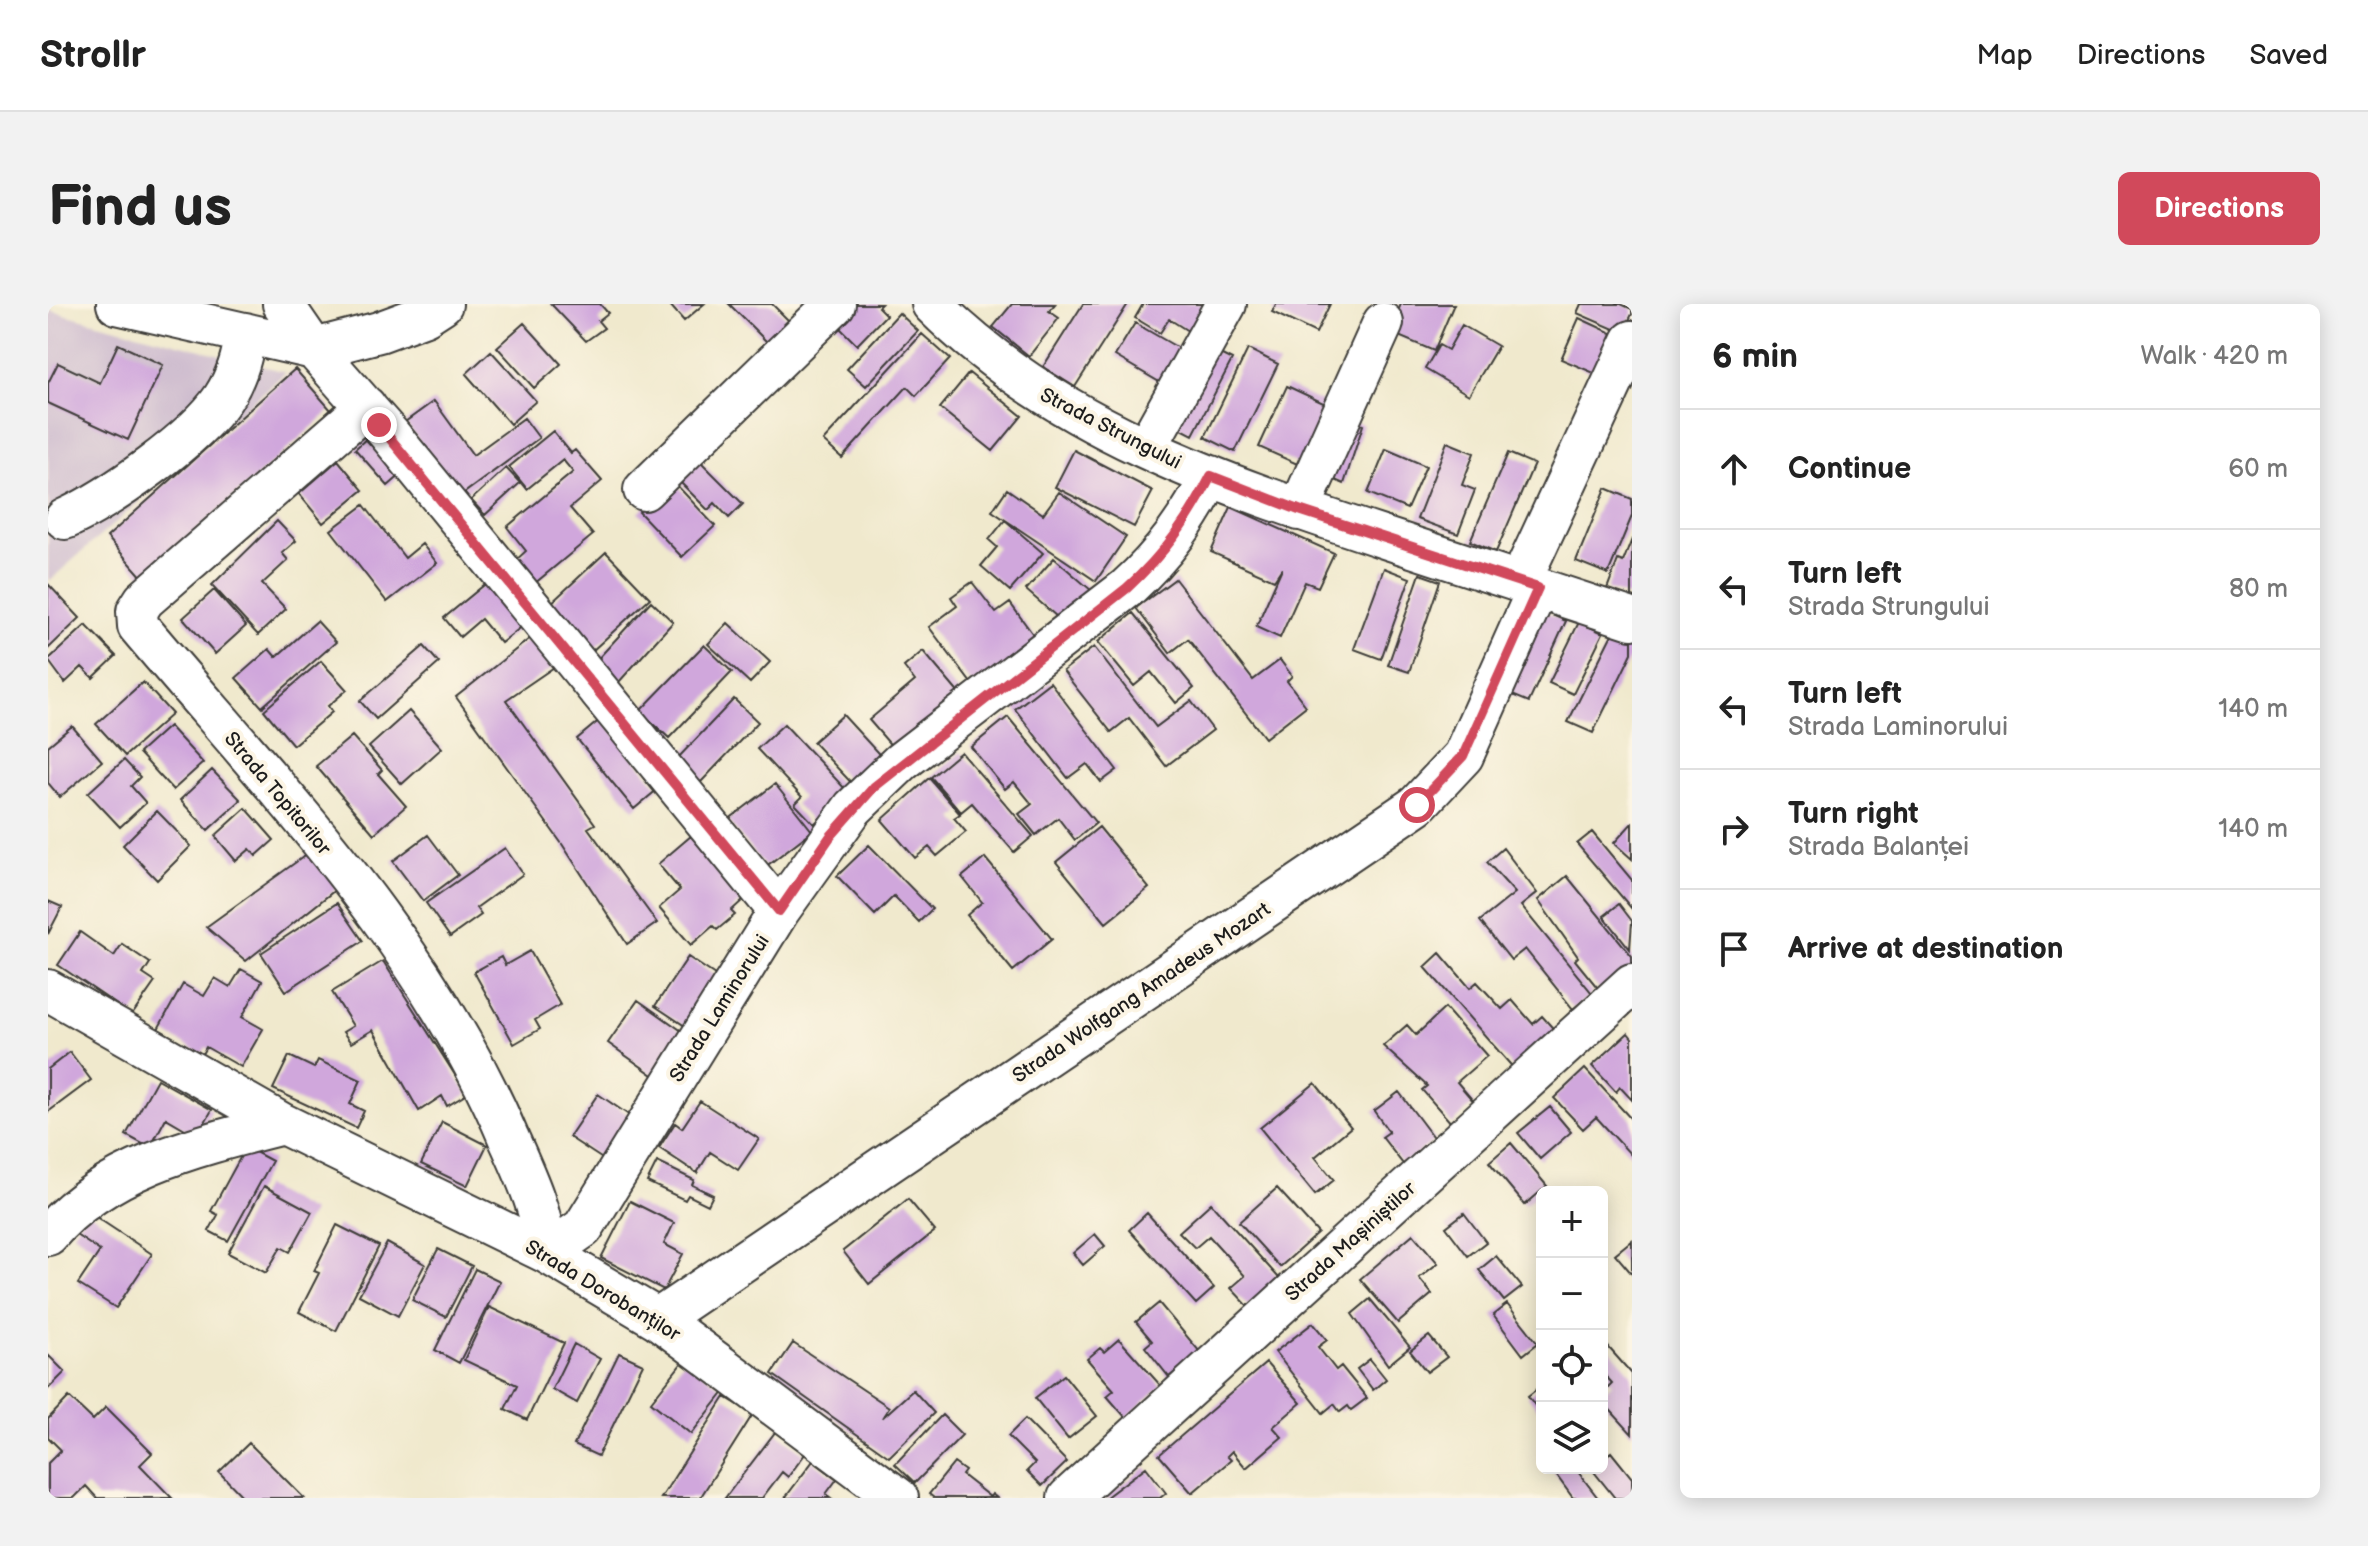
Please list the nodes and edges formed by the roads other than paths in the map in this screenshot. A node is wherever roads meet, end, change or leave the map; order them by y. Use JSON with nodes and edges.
{"nodes":[{"id":1,"x":117,"y":304,"type":"edge"},
{"id":2,"x":283,"y":304,"type":"edge"},
{"id":3,"x":442,"y":304,"type":"edge"},
{"id":4,"x":835,"y":304,"type":"edge"},
{"id":5,"x":932,"y":304,"type":"edge"},
{"id":6,"x":1226,"y":304,"type":"edge"},
{"id":7,"x":1383,"y":323,"type":"dead end"},
{"id":8,"x":245,"y":333,"type":"junction"},
{"id":9,"x":1632,"y":341,"type":"edge"},
{"id":10,"x":314,"y":349,"type":"junction"},
{"id":11,"x":366,"y":407,"type":"junction"},
{"id":12,"x":1146,"y":448,"type":"junction"},
{"id":13,"x":1211,"y":476,"type":"junction"},
{"id":14,"x":644,"y":490,"type":"dead end"},
{"id":15,"x":1299,"y":510,"type":"junction"},
{"id":16,"x":65,"y":519,"type":"dead end"},
{"id":17,"x":1529,"y":585,"type":"junction"},
{"id":18,"x":1632,"y":619,"type":"edge"},
{"id":19,"x":779,"y":911,"type":"junction"},
{"id":20,"x":1632,"y":984,"type":"edge"},
{"id":21,"x":48,"y":990,"type":"edge"},
{"id":22,"x":283,"y":1124,"type":"junction"},
{"id":23,"x":48,"y":1235,"type":"edge"},
{"id":24,"x":547,"y":1253,"type":"junction"},
{"id":25,"x":658,"y":1319,"type":"junction"},
{"id":26,"x":898,"y":1498,"type":"edge"},
{"id":27,"x":1068,"y":1498,"type":"edge"}],
"edges":[{"from":1,"to":8,"type":"street"},
{"from":2,"to":10,"type":"street"},
{"from":3,"to":10,"type":"street"},
{"from":4,"to":14,"type":"street"},
{"from":5,"to":12,"type":"street","name":"Strada Strungului"},
{"from":6,"to":12,"type":"street"},
{"from":7,"to":15,"type":"street"},
{"from":8,"to":10,"type":"street"},
{"from":8,"to":16,"type":"street"},
{"from":9,"to":17,"type":"street","name":"Strada Wolfgang Amadeus Mozart"},
{"from":10,"to":11,"type":"street"},
{"from":11,"to":19,"type":"street"},
{"from":11,"to":24,"type":"street","name":"Strada Topitorilor"},
{"from":12,"to":13,"type":"street","name":"Strada Strungului"},
{"from":13,"to":15,"type":"street","name":"Strada Strungului"},
{"from":13,"to":19,"type":"street","name":"Strada Laminorului"},
{"from":15,"to":17,"type":"street","name":"Strada Strungului"},
{"from":17,"to":18,"type":"street","name":"Strada Strungului"},
{"from":17,"to":25,"type":"street","name":"Strada Wolfgang Amadeus Mozart"},
{"from":19,"to":24,"type":"street","name":"Strada Laminorului"},
{"from":20,"to":27,"type":"street","name":"Strada Mașiniștilor"},
{"from":21,"to":22,"type":"street","name":"Strada Dorobanților"},
{"from":22,"to":23,"type":"street"},
{"from":22,"to":24,"type":"street","name":"Strada Dorobanților"},
{"from":24,"to":25,"type":"street","name":"Strada Dorobanților"},
{"from":25,"to":26,"type":"street","name":"Strada Dorobanților"}]}
